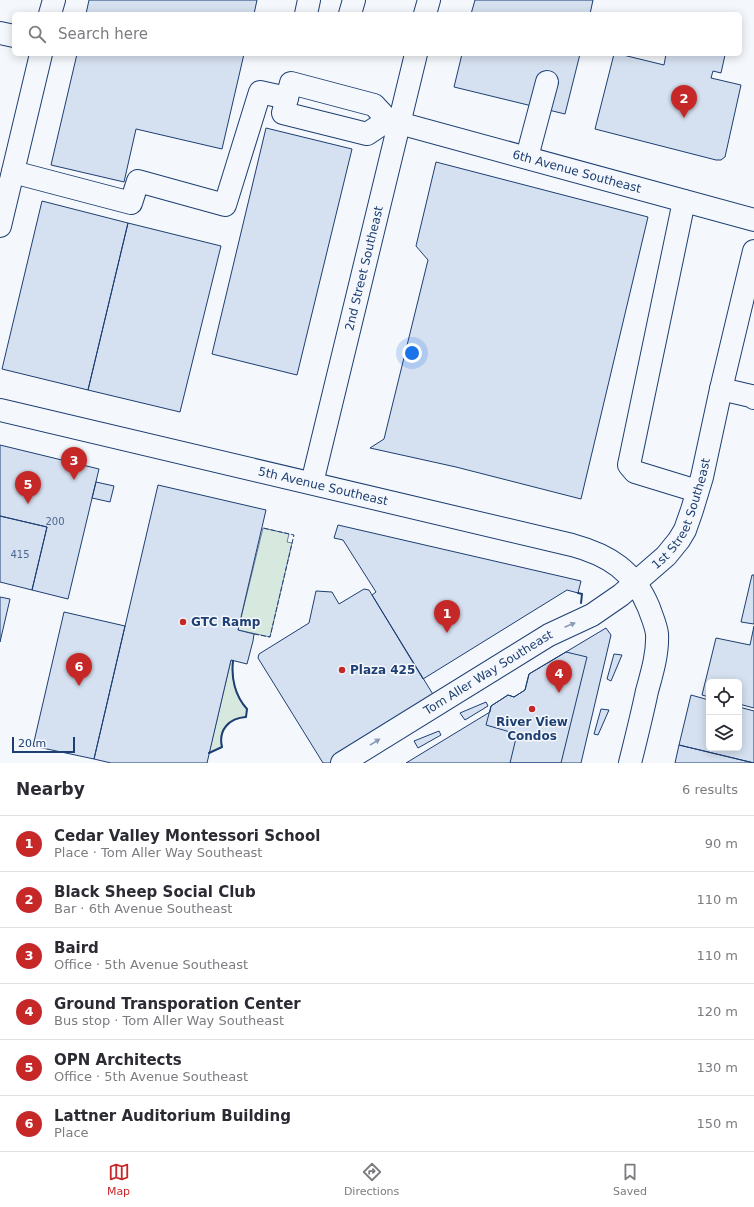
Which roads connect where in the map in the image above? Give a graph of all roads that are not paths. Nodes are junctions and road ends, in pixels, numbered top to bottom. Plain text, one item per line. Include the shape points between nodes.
1 (54, 0) edge
2 (309, 0) edge
3 (354, 0) edge
4 (429, 0) edge
5 (51, 12) edge
6 (306, 12) edge
7 (351, 12) edge
8 (426, 12) edge
9 (0, 32) edge
10 (12, 35) edge
11 (41, 56) edge
12 (415, 56) edge
13 (547, 82) dead end
14 (287, 98) junction
15 (394, 121) junction
16 (527, 157) junction
17 (13, 172) junction
18 (684, 201) junction
19 (754, 220) edge
20 (0, 224) edge
21 (754, 251) edge
22 (720, 389) junction
23 (753, 397) edge
24 (0, 410) edge
25 (312, 483) junction
26 (697, 491) junction
27 (635, 584) junction
28 (342, 763) edge
29 (630, 763) edge

1 - 5 street
2 - 6 street
3 - 7 street
4 - 8 street
9 - 10 street
11 - 17 street
12 - 15 street, 2nd Street Southeast
13 - 16 street
14 - 15 street via 291,83 374,105
14 - 15 street via 283,113 367,134
14 - 17 street via 260,92 225,204 138,181 131,203
15 - 16 street, 6th Avenue Southeast
15 - 25 street, 2nd Street Southeast
16 - 18 street, 6th Avenue Southeast
17 - 20 street
18 - 19 street, 6th Avenue Southeast
18 - 26 street via 629,465 635,472
21 - 22 street, 1st Street Southeast
22 - 23 street
22 - 26 street, 1st Street Southeast via 702,478
24 - 25 street, 5th Avenue Southeast
25 - 27 street, 5th Avenue Southeast via 589,549 614,562
26 - 27 street, 1st Street Southeast via 689,521 679,540 666,556
28 -> 27 street, Tom Aller Way Southeast via 549,635 592,615
27 - 29 street via 647,604 657,635 655,661

